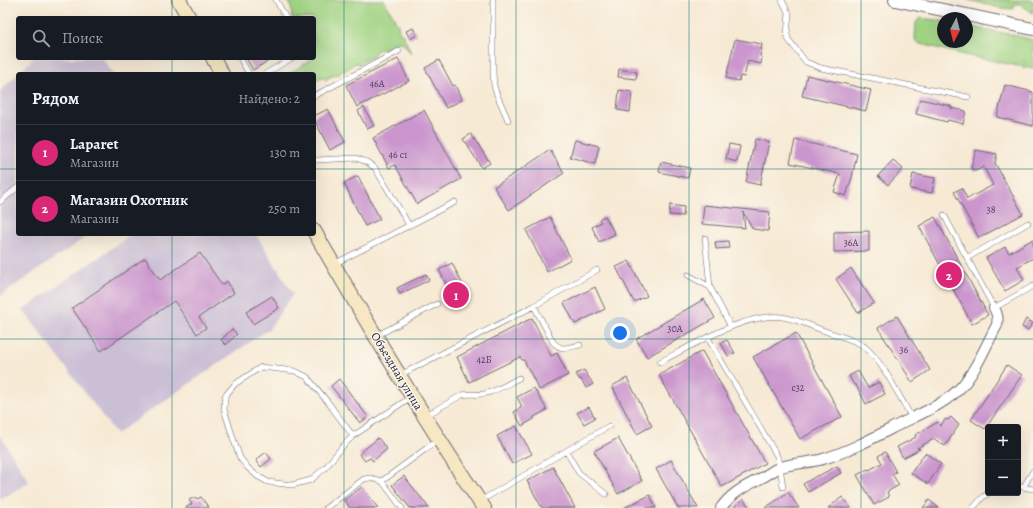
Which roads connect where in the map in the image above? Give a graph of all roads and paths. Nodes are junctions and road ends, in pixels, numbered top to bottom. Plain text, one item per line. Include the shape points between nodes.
1 (179, 0) edge
2 (276, 0) edge
3 (493, 0) edge
4 (782, 0) edge
5 (895, 0) edge
6 (188, 16) edge
7 (285, 16) edge
8 (1033, 29) edge
9 (399, 51) dead end
10 (213, 60) edge
11 (241, 60) edge
12 (289, 60) edge
13 (221, 72) edge
14 (248, 72) edge
15 (268, 72) edge
16 (316, 95) edge
17 (968, 97) dead end
18 (508, 120) dead end
19 (316, 161) edge
20 (16, 189) edge
21 (0, 202) edge
22 (455, 202) dead end
23 (944, 216) dead end
24 (1028, 223) dead end
25 (409, 225) junction
26 (316, 234) edge
27 (705, 238) dead end
28 (968, 258) junction
29 (334, 264) junction
30 (597, 270) dead end
31 (688, 275) dead end
32 (1033, 286) edge
33 (710, 287) junction
34 (437, 304) dead end
35 (534, 306) junction
36 (994, 308) junction
37 (731, 327) junction
38 (375, 336) junction
39 (708, 338) junction
40 (580, 346) dead end
41 (660, 362) dead end
42 (399, 376) junction
43 (519, 378) dead end
44 (412, 397) junction
45 (424, 417) junction
46 (912, 418) junction
47 (609, 426) dead end
48 (353, 436) junction
49 (439, 440) junction
50 (566, 451) junction
51 (780, 467) junction
52 (1033, 471) edge
53 (382, 481) junction
54 (1021, 486) edge
55 (783, 487) dead end
56 (1033, 489) edge
57 (606, 494) dead end
58 (985, 496) edge
59 (481, 505) edge
60 (326, 508) edge
61 (402, 508) edge
62 (721, 508) edge
63 (973, 508) edge

1 - 6 main road
2 - 7 lane
3 - 18 lane via 494,86
4 - 17 lane via 789,14 788,40 806,62 821,68
5 - 8 street
9 - 16 lane
10 - 13 main road
11 - 14 lane
12 - 15 lane
19 - 25 lane via 356,158 367,162 375,168
20 - 21 lane
22 - 25 lane
23 - 28 lane
24 - 28 lane
25 - 29 lane
26 - 29 main road, Объездная улица
27 - 33 lane
28 - 36 lane
29 - 38 main road, Объездная улица
30 - 35 lane
31 - 33 lane
32 - 36 lane
33 - 37 lane
34 - 38 lane
35 - 40 lane via 558,347
35 - 42 lane
36 - 46 street via 998,318 997,325 967,379 947,399
37 - 39 lane
37 - 46 lane via 759,318 781,317 859,344 882,368
38 - 42 main road, Объездная улица
39 - 41 lane
39 - 51 lane via 777,456
42 - 44 main road, Объездная улица
43 - 45 lane via 488,393 462,395
44 - 45 main road, Объездная улица
44 - 48 lane
45 - 49 main road, Объездная улица
46 - 51 street via 848,451 820,460
47 - 50 lane
48 - 48 lane via 311,480 292,484 268,482 257,476 240,458 224,409 225,396 235,384 261,367 295,371 307,377
49 - 53 lane
49 - 59 main road, Объездная улица
50 - 57 lane via 579,473
50 - 59 lane
51 - 55 lane
51 - 62 street via 736,492
52 - 54 lane
53 - 60 lane via 364,479
53 - 61 lane
54 - 56 lane
58 - 63 lane

